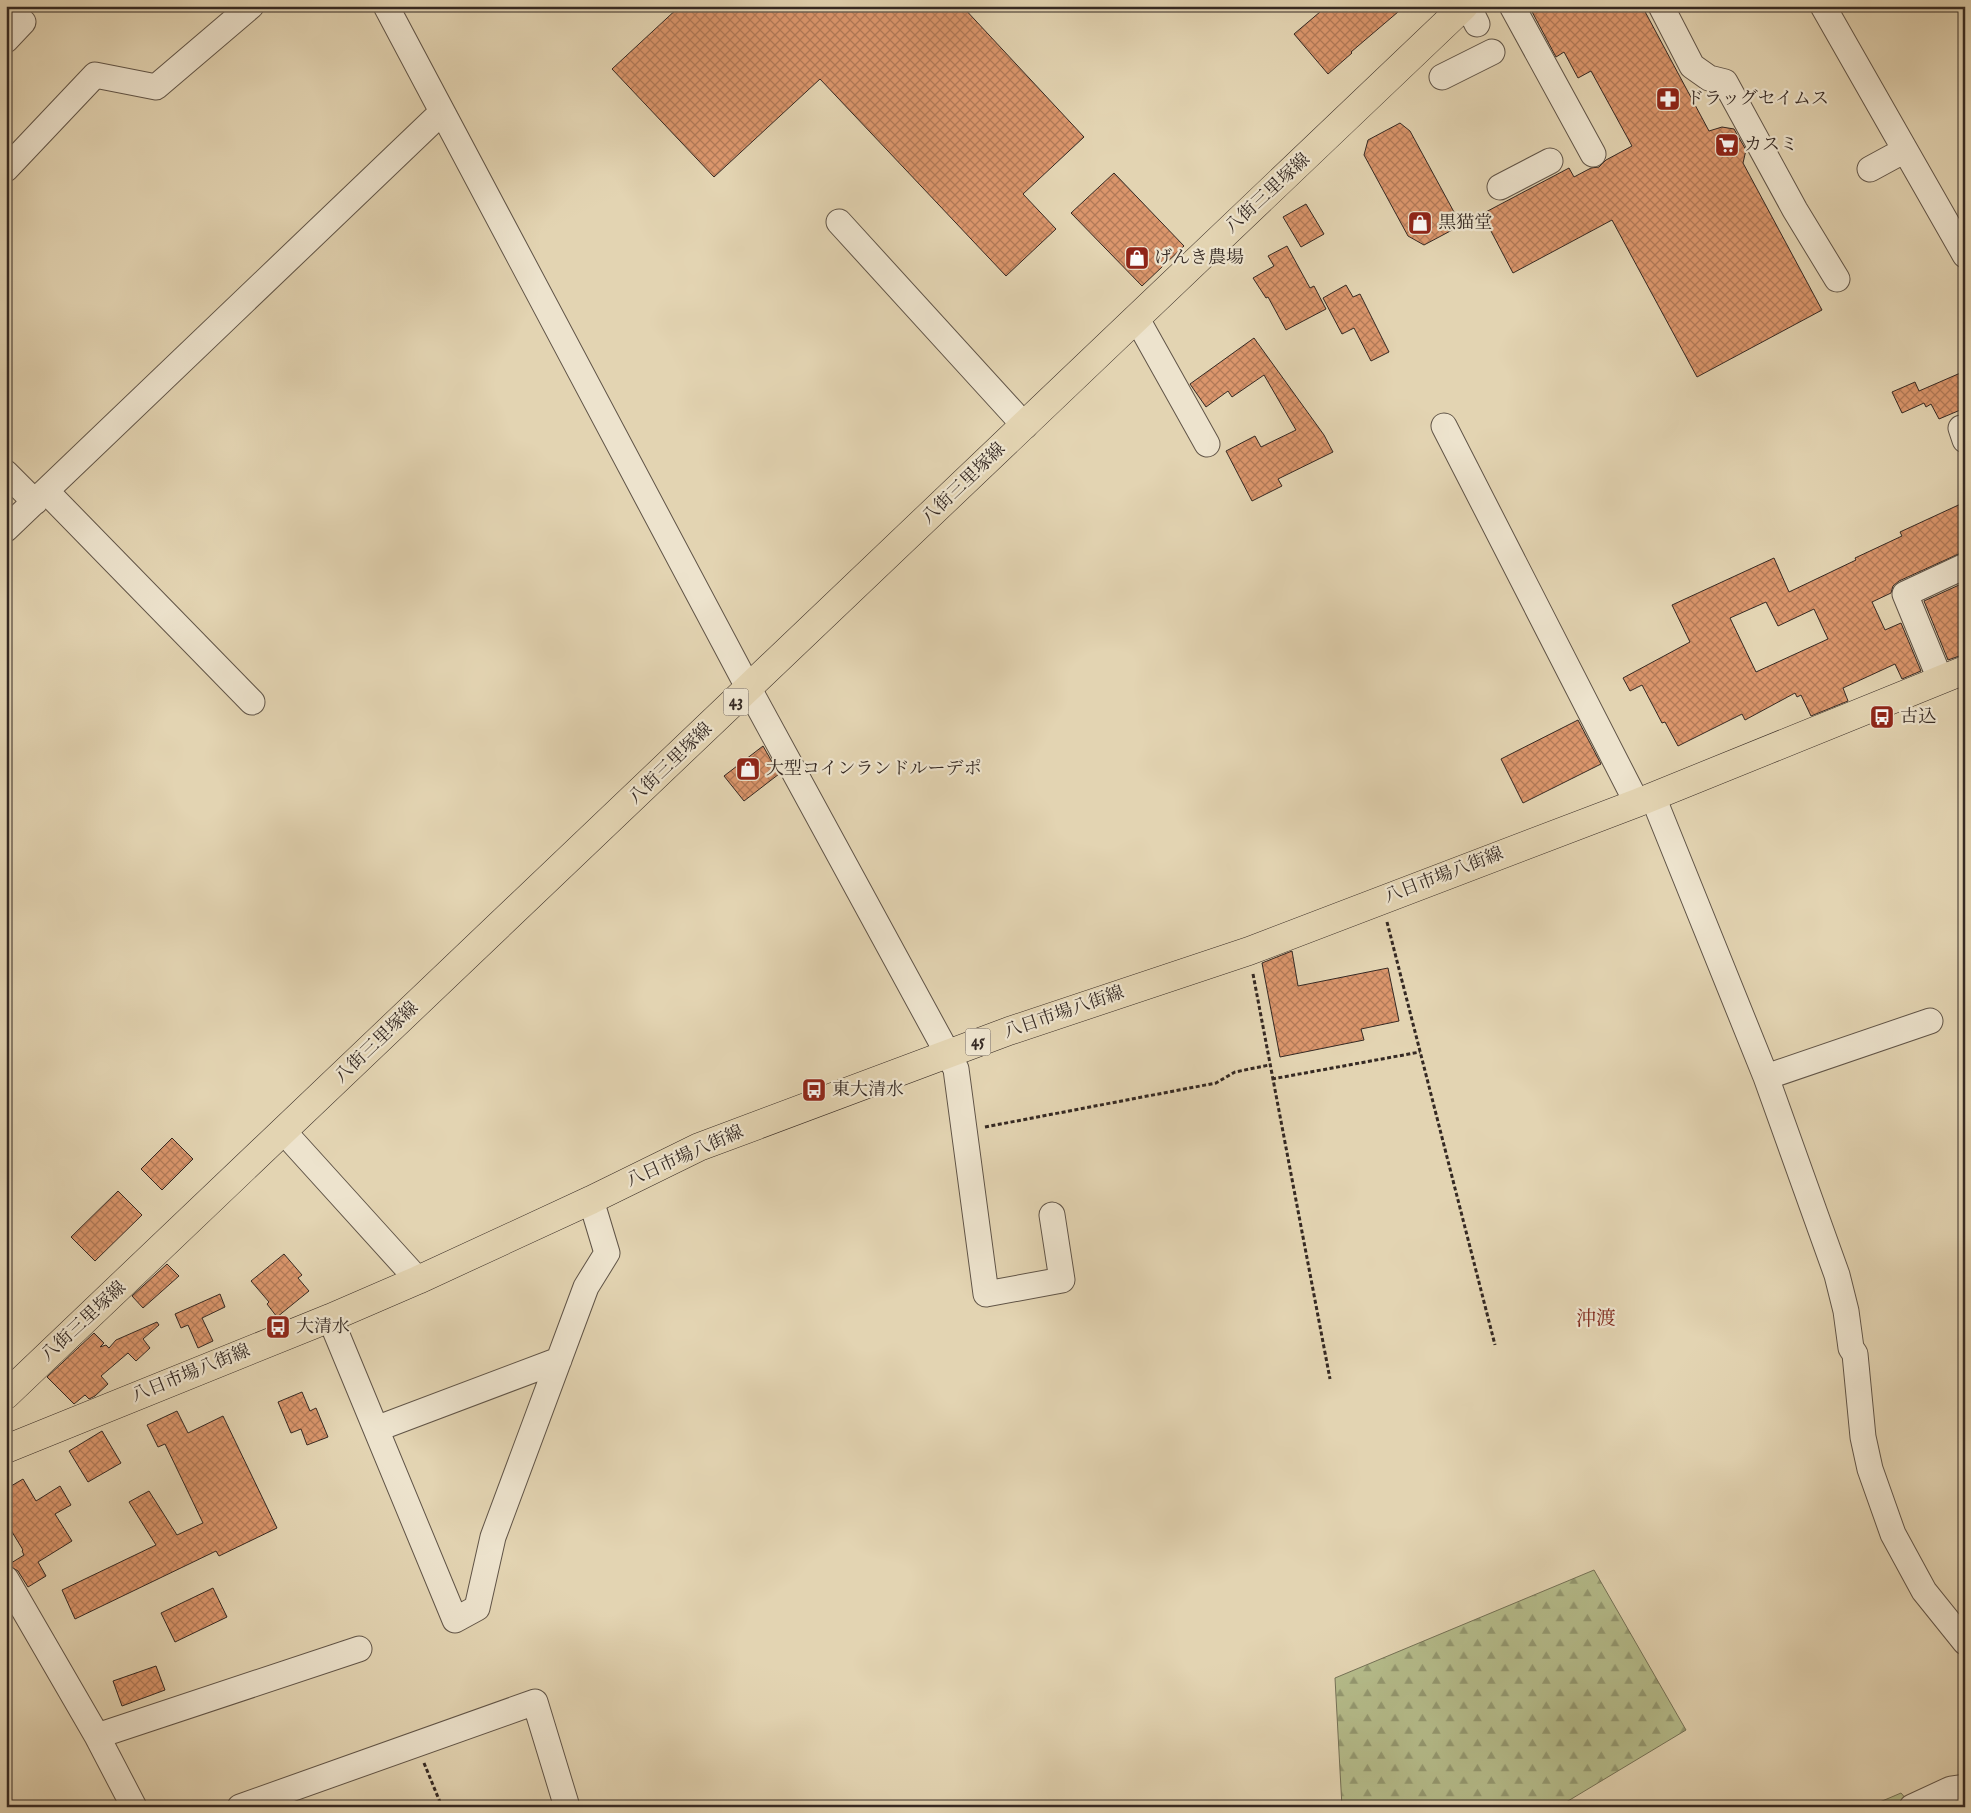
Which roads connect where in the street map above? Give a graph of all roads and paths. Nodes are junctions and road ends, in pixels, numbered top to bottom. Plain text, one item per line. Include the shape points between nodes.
1 (251, 6) edge
2 (386, 6) edge
3 (1512, 6) edge
4 (1661, 6) edge
5 (1823, 6) edge
6 (6, 7) edge
7 (1470, 12) edge
8 (6, 40) edge
9 (1492, 52) dead end
10 (1434, 62) junction
11 (442, 112) junction
12 (1905, 150) junction
13 (1593, 154) dead end
14 (1550, 161) dead end
15 (6, 169) edge
16 (1870, 169) dead end
17 (1500, 186) dead end
18 (839, 222) dead end
19 (1965, 255) edge
20 (1837, 279) dead end
21 (1136, 319) junction
22 (1025, 426) junction
23 (1444, 426) dead end
24 (1207, 444) dead end
25 (6, 473) edge
26 (41, 496) junction
27 (6, 529) edge
28 (1965, 566) edge
29 (1952, 674) edge
30 (749, 689) junction
31 (252, 702) dead end
32 (1645, 800) junction
33 (1380, 900) junction
34 (1249, 951) junction
35 (1930, 1021) dead end
36 (1420, 1052) junction
37 (947, 1054) junction
38 (1269, 1065) junction
39 (1766, 1077) junction
40 (1272, 1079) junction
41 (964, 1131) junction
42 (284, 1132) junction
43 (591, 1200) junction
44 (1052, 1215) dead end
45 (418, 1280) junction
46 (330, 1318) junction
47 (1495, 1345) dead end
48 (559, 1360) junction
49 (1330, 1379) dead end
50 (6, 1395) edge
51 (376, 1429) junction
52 (6, 1449) edge
53 (6, 1579) edge
54 (1965, 1642) edge
55 (359, 1649) dead end
56 (97, 1736) junction
57 (416, 1744) junction
58 (1965, 1786) edge
59 (134, 1807) edge
60 (240, 1807) edge
61 (442, 1807) edge
62 (567, 1807) edge
63 (1912, 1807) edge

1 - 15 street via 156,87 95,75
2 - 11 street
3 - 13 street
4 - 20 street via 1692,66 1709,78 1725,82
5 - 12 street
6 - 8 street via 23,22
7 - 10 main road, 八街三里塚線 / 43
9 - 10 street
10 - 21 main road, 八街三里塚線 / 43
11 - 26 street
11 - 30 street
12 - 16 street
12 - 19 street
14 - 17 street
18 - 22 street
21 - 22 main road, 八街三里塚線 / 43
21 - 24 street
22 - 30 main road, 八街三里塚線 / 43
23 - 32 street
25 - 26 street
26 - 27 street
26 - 31 street
28 - 29 street via 1905,594
29 - 32 main road, 八日市場八街線 / 45
30 - 37 street
30 - 42 main road, 八街三里塚線 / 43
32 - 33 main road, 八日市場八街線 / 45
32 - 39 street
33 - 34 main road, 八日市場八街線 / 45
33 - 36 path
34 - 37 main road, 八日市場八街線 / 45
34 - 38 path
35 - 39 street
36 - 40 path
36 - 47 path
37 - 41 street via 956,1069
37 - 43 main road, 八日市場八街線 / 45 via 700,1147
38 - 40 path
38 - 41 path via 1235,1072 1216,1083
39 - 54 street via 1837,1275 1855,1354 1863,1437 1870,1469 1893,1534 1924,1591
40 - 49 path
41 - 44 street via 986,1294 1062,1280
42 - 45 street
42 - 50 main road, 八街三里塚線 / 43
43 - 45 main road, 八日市場八街線 / 45
43 - 48 street via 608,1252 586,1287
45 - 46 main road, 八日市場八街線 / 45
46 - 51 street
46 - 52 main road, 八日市場八街線 / 45
48 - 51 street
48 - 51 street via 493,1537 477,1608 454,1620
53 - 56 street
55 - 56 street
56 - 59 street
57 - 60 street
57 - 61 path
57 - 62 street via 534,1702
58 - 63 street via 1950,1789

